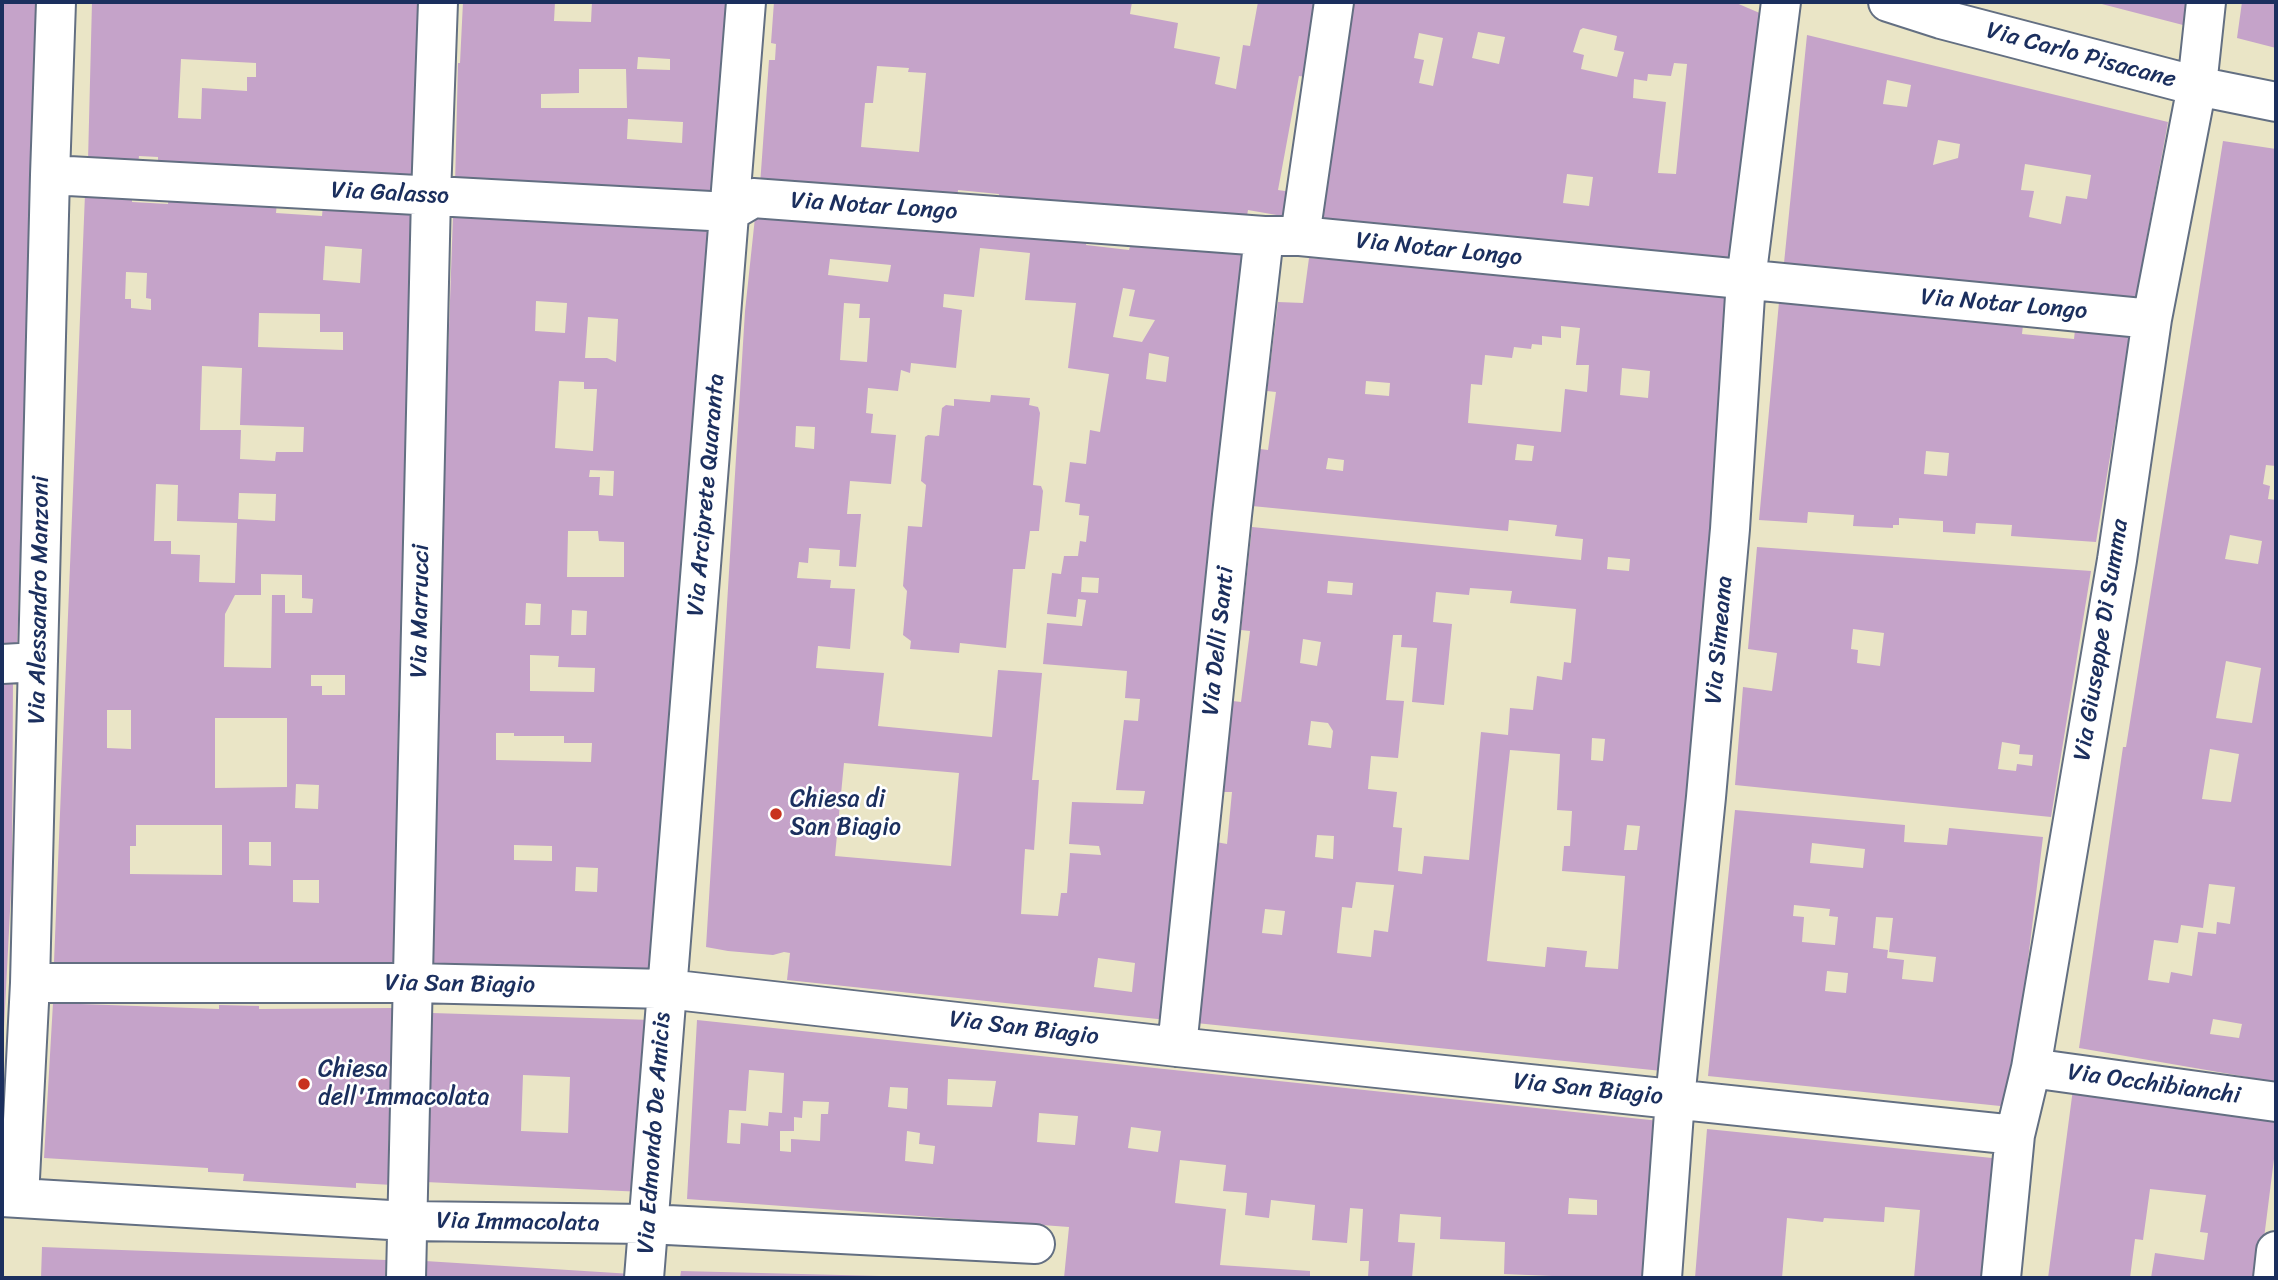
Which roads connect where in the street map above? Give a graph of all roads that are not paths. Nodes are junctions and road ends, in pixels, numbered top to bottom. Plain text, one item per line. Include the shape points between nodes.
1 (57, 2) edge
2 (438, 2) edge
3 (746, 2) edge
4 (1334, 2) edge
5 (1781, 2) edge
6 (1888, 2) edge
7 (2206, 2) edge
8 (2197, 86) junction
9 (2276, 102) edge
10 (50, 174) junction
11 (431, 196) junction
12 (729, 212) junction
13 (1282, 236) junction
14 (1746, 281) junction
15 (2152, 319) junction
16 (20, 663) edge
17 (30, 983) junction
18 (412, 983) junction
19 (667, 989) junction
20 (1177, 1047) junction
21 (2031, 1068) junction
22 (1675, 1099) junction
23 (2276, 1102) edge
24 (2015, 1135) junction
25 (10, 1197) edge
26 (407, 1221) junction
27 (648, 1224) junction
28 (1035, 1244) dead end
29 (2276, 1251) edge
30 (406, 1278) edge
31 (644, 1278) edge
32 (1662, 1278) edge
33 (2001, 1278) edge
34 (2273, 1278) edge

1 - 10 street, Via Alessandro Manzoni
2 - 11 street, Via Marrucci
3 - 12 street, Via Arciprete Quaranta
4 - 13 street, Via Delli Santi
5 - 14 street, Via Simeana
6 - 8 street, Via Carlo Pisacane
7 - 8 street, Via Giuseppe Di Summa
8 - 9 street, Via Carlo Pisacane
8 - 15 street, Via Giuseppe Di Summa
10 - 11 street, Via Galasso
10 - 16 street, Via Alessandro Manzoni
11 - 12 street, Via Galasso
11 - 18 street, Via Marrucci
12 - 13 street, Via Notar Longo via 753,198
12 - 19 street, Via Arciprete Quaranta
13 - 14 street, Via Notar Longo
13 - 20 street, Via Delli Santi via 1232,515
14 - 15 street, Via Notar Longo
14 - 22 street, Via Simeana via 1727,556
15 - 21 street, Via Giuseppe Di Summa
16 - 17 street, Via Alessandro Manzoni
17 - 18 street, Via San Biagio
17 - 25 street, Via Alessandro Manzoni
18 - 19 street, Via San Biagio
18 - 26 street, Via Marrucci
19 - 20 street, Via San Biagio
19 - 27 street, Via Edmondo De Amicis
20 - 22 street, Via San Biagio
21 - 23 street, Via Occhibianchi
21 - 24 street, Via Giuseppe Di Summa
22 - 24 street, Via San Biagio
22 - 32 street, Via Simeana
24 - 33 street, Via Giuseppe Di Summa
25 - 26 street, Via Immacolata
26 - 27 street, Via Immacolata
26 - 30 street, Via Marrucci
27 - 28 street, Via Immacolata
27 - 31 street, Via Edmondo De Amicis
29 - 34 street

